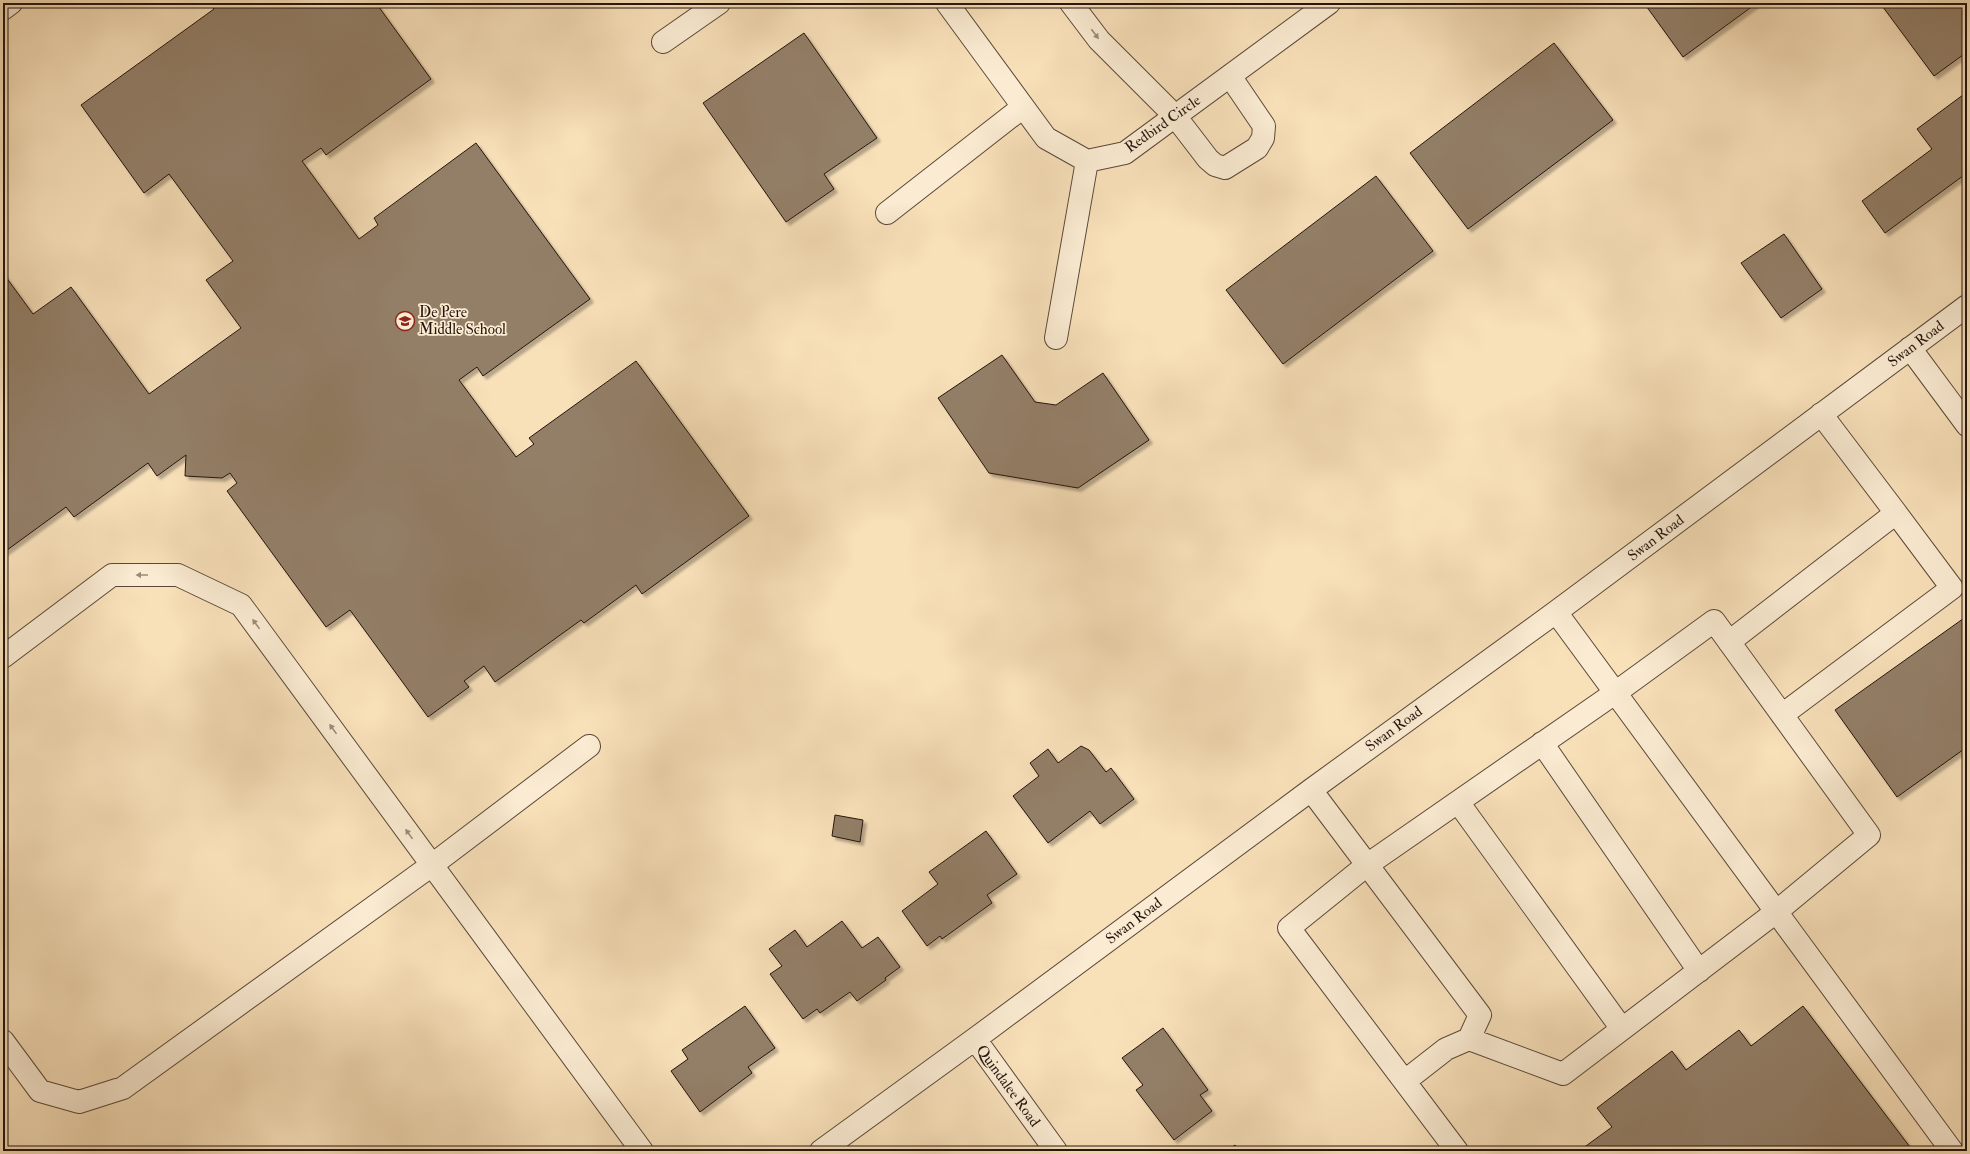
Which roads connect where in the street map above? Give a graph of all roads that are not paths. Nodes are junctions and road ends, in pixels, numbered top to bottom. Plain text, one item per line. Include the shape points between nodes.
1 (11, 3) edge
2 (719, 3) edge
3 (947, 3) edge
4 (1071, 3) edge
5 (1329, 3) edge
6 (3, 9) edge
7 (663, 42) dead end
8 (1230, 76) junction
9 (1023, 107) junction
10 (1175, 116) junction
11 (1087, 161) junction
12 (887, 213) dead end
13 (1967, 306) edge
14 (1056, 338) dead end
15 (1910, 348) junction
16 (1821, 414) junction
17 (1967, 425) edge
18 (1896, 513) junction
19 (1556, 612) junction
20 (1729, 642) junction
21 (3, 657) edge
22 (1615, 693) junction
23 (1782, 715) junction
24 (1542, 743) junction
25 (589, 746) dead end
26 (1311, 790) junction
27 (1458, 802) junction
28 (432, 865) junction
29 (1367, 865) junction
30 (1776, 912) junction
31 (1699, 971) junction
32 (1622, 1029) junction
33 (1469, 1039) junction
34 (975, 1040) junction
35 (3, 1041) edge
36 (1404, 1081) junction
37 (642, 1151) edge
38 (821, 1151) edge
39 (1056, 1151) edge
40 (1457, 1151) edge
41 (1952, 1151) edge

1 - 6 street
2 - 7 street
3 - 9 street
4 -> 10 street via 1099,40
5 - 8 street, Redbird Circle
8 - 10 street, Redbird Circle
8 - 10 street via 1264,126 1264,138 1258,148 1225,168 1208,159
9 - 11 street via 1046,138
9 - 12 street
10 - 11 street, Redbird Circle via 1125,153
11 - 14 street
13 - 15 street, Swan Road
15 - 16 street, Swan Road
15 - 17 street
16 - 18 street
16 - 19 street, Swan Road
18 - 20 street
18 - 23 street via 1952,588
19 - 22 street
19 - 26 street, Swan Road
20 - 22 street via 1714,621
20 - 23 street
28 -> 21 street via 242,605 178,575 112,576
22 - 24 street
22 - 30 street
23 - 30 street via 1869,835
24 - 27 street
24 - 31 street
25 - 28 street
26 - 29 street
26 - 34 street, Swan Road
27 - 29 street
27 - 32 street
28 - 35 street via 123,1088 79,1102 40,1091
28 - 37 street
29 - 33 street via 1480,1015
29 - 36 street via 1289,928
30 - 31 street
30 - 41 street
31 - 32 street
32 - 33 street via 1563,1074
33 - 36 street via 1446,1049
34 - 38 street, Swan Road
34 - 39 street, Quindalee Road
36 - 40 street

